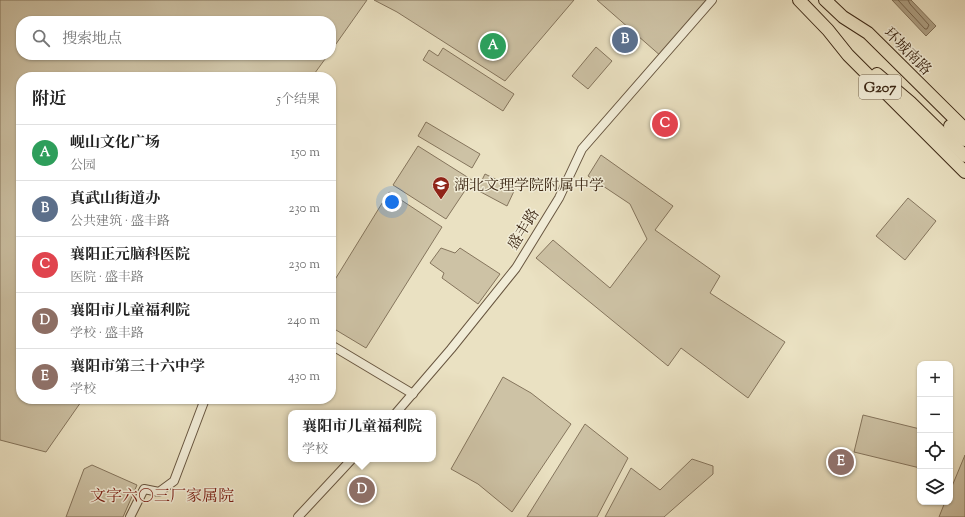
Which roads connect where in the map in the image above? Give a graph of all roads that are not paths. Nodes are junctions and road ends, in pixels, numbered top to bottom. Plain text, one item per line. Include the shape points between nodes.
1 (712, 0) edge
2 (798, 0) edge
3 (825, 0) edge
4 (843, 17) junction
5 (828, 30) junction
6 (915, 98) junction
7 (965, 130) edge
8 (965, 140) edge
9 (965, 156) edge
10 (965, 172) edge
11 (336, 348) edge
12 (413, 394) junction
13 (203, 404) edge
14 (399, 410) edge
15 (349, 462) edge
16 (130, 517) edge
17 (298, 517) edge

1 - 12 street, 盛丰路 via 582,150 559,198 516,268
2 - 5 highway, G207
3 - 4 highway, 环城南路
4 - 6 highway, G207 via 867,39
4 - 7 highway, 环城南路 via 868,33
5 - 6 highway, G207 via 850,52
5 - 10 highway, G207 via 848,55
6 - 8 highway, G207
6 - 9 highway, G207
11 - 12 street
12 - 14 street, 盛丰路
13 - 16 street via 174,481 159,492 144,489
15 - 17 street

